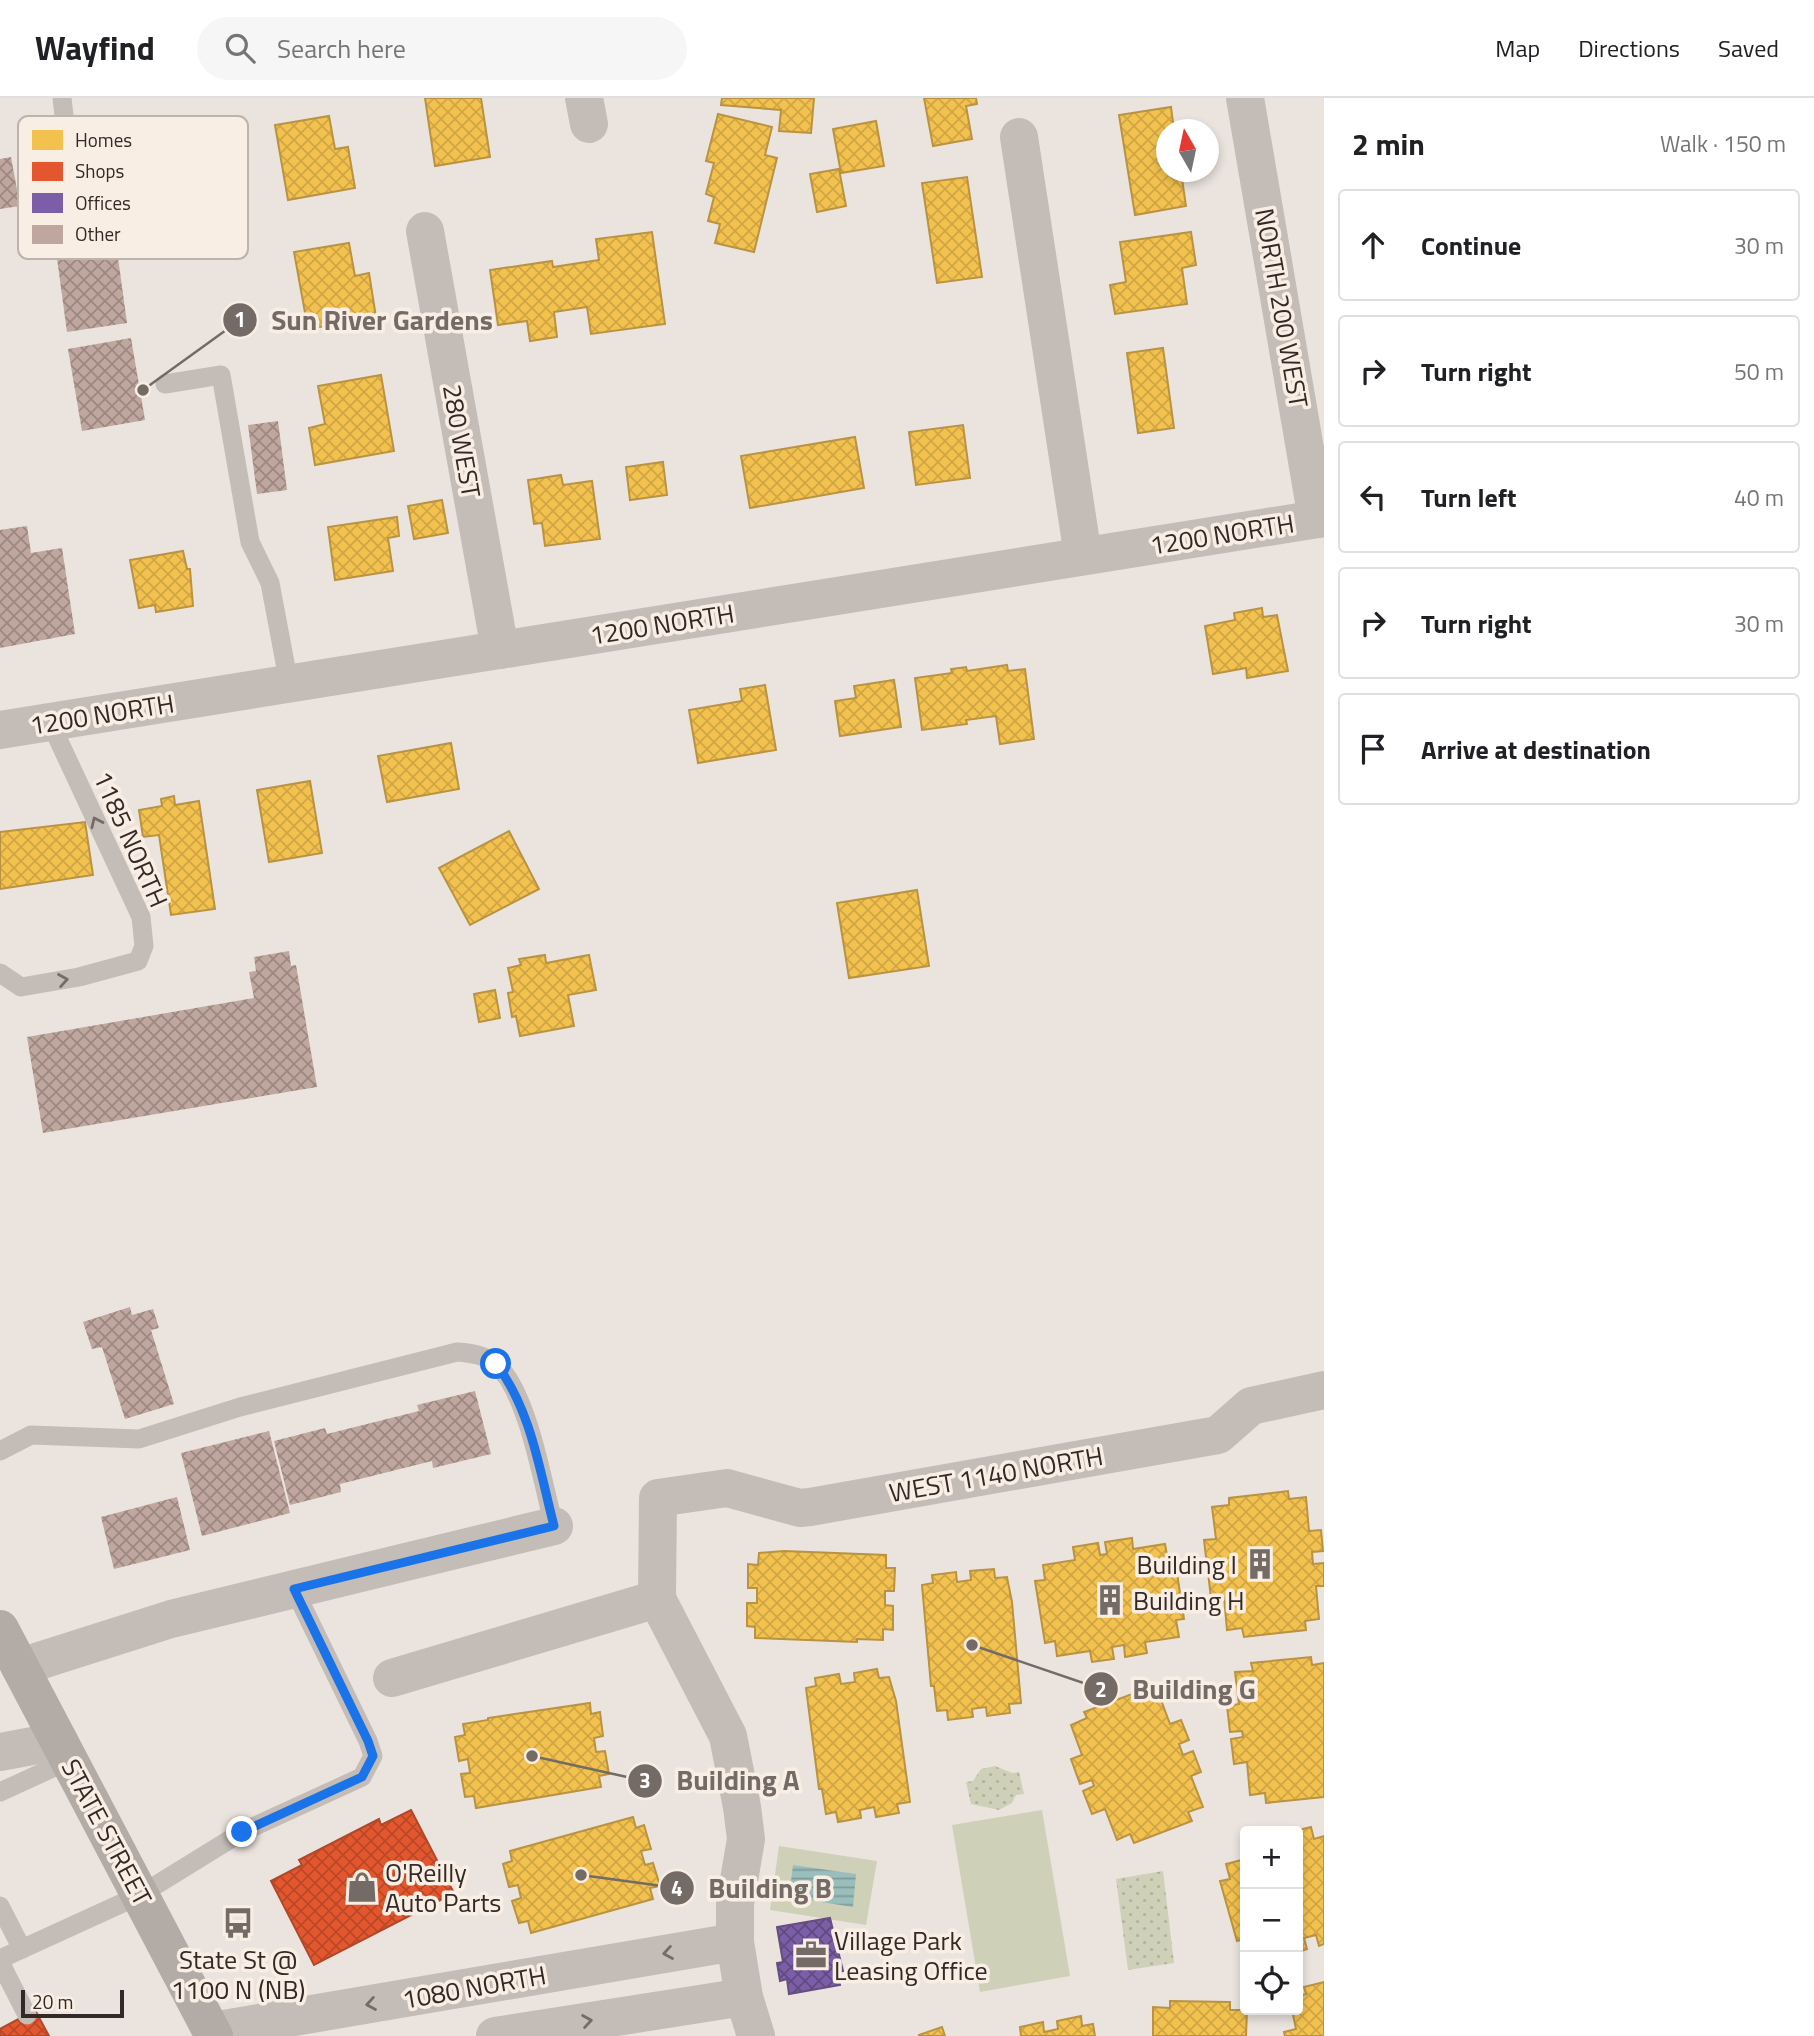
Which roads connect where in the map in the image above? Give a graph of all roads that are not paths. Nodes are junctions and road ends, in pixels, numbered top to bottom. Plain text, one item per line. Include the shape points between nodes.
1 (62, 98) edge
2 (1245, 98) edge
3 (64, 116) edge
4 (1019, 137) dead end
5 (425, 231) dead end
6 (165, 384) dead end
7 (1321, 518) edge
8 (1083, 556) junction
9 (500, 650) junction
10 (289, 684) junction
11 (50, 722) junction
12 (0, 730) edge
13 (0, 973) edge
14 (1324, 1390) edge
15 (0, 1451) edge
16 (554, 1526) joint
17 (294, 1589) junction
18 (657, 1599) junction
19 (0, 1629) edge
20 (20, 1667) junction
21 (392, 1678) dead end
22 (64, 1751) junction
23 (0, 1752) edge
24 (0, 1792) edge
25 (140, 1895) junction
26 (0, 1906) edge
27 (736, 1942) junction
28 (22, 1949) junction
29 (0, 1961) edge
30 (744, 1997) junction
31 (27, 2015) dead end
32 (213, 2034) edge
33 (495, 2036) edge
34 (756, 2036) edge

1 - 3 lane
2 - 7 street, NORTH 200 WEST
4 - 8 street
5 - 9 street, 280 WEST
6 - 10 lane via 221,375 250,542 270,583
7 - 8 street, 1200 NORTH
8 - 9 street, 1200 NORTH
9 - 10 street, 1200 NORTH
10 - 11 street, 1200 NORTH
11 - 12 street, 1200 NORTH
13 -> 11 lane, 1185 NORTH via 22,987 79,977 138,961 144,946 141,917
14 - 18 street, WEST 1140 NORTH via 1251,1406 1218,1435 800,1508 727,1488 658,1498
15 - 16 lane via 31,1436 139,1439 240,1407 457,1352 476,1354 496,1364 512,1384 529,1429
16 - 17 street
17 - 20 street via 170,1619
17 - 25 lane via 368,1741 373,1756 369,1766 362,1777 242,1832
18 - 21 street
18 - 27 street via 728,1736 746,1839 735,1903
19 - 20 main road, STATE STREET
20 - 22 main road, STATE STREET
22 - 23 street
22 - 24 lane
22 - 25 main road, STATE STREET
25 - 28 lane
25 - 32 main road, STATE STREET
26 - 28 lane
27 - 30 street
27 -> 32 street, 1080 NORTH
28 - 29 lane
29 - 31 lane
33 -> 30 street, 1080 NORTH
30 - 34 street

